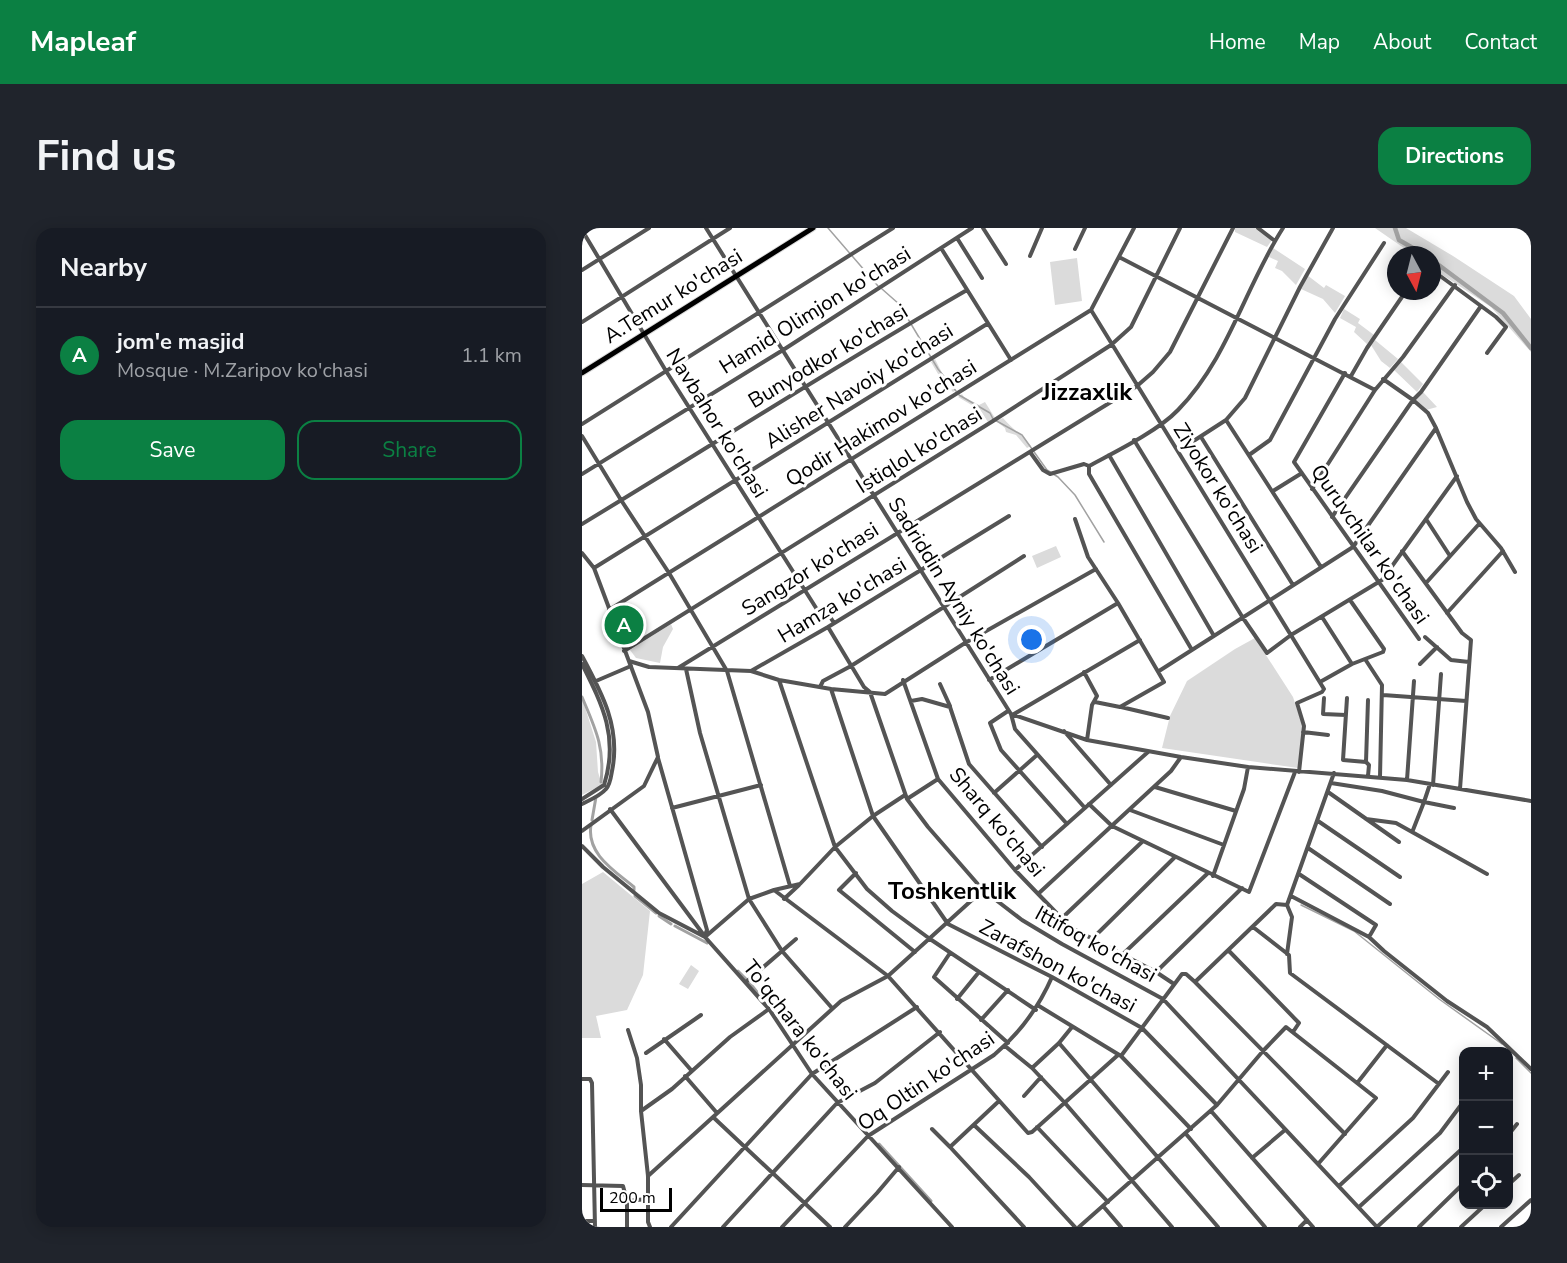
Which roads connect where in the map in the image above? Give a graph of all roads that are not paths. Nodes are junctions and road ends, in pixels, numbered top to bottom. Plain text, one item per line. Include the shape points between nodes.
1 (649, 228) edge
2 (706, 228) edge
3 (730, 228) edge
4 (813, 228) edge
5 (893, 228) edge
6 (972, 228) edge
7 (983, 228) edge
8 (1042, 228) edge
9 (1085, 228) edge
10 (1180, 228) edge
11 (1233, 228) edge
12 (1258, 228) edge
13 (1283, 228) edge
14 (1333, 228) edge
15 (1132, 229) edge
16 (582, 230) edge
17 (957, 238) junction
18 (713, 239) junction
19 (1275, 241) junction
20 (1384, 243) dead end
21 (941, 248) junction
22 (1075, 249) dead end
23 (1030, 256) dead end
24 (1119, 257) junction
25 (601, 259) junction
26 (1006, 264) dead end
27 (582, 270) edge
28 (737, 276) junction
29 (1156, 276) junction
30 (1441, 276) edge
31 (982, 278) dead end
32 (1455, 285) junction
33 (967, 290) junction
34 (623, 296) junction
35 (1198, 298) junction
36 (1400, 300) edge
37 (1481, 306) junction
38 (1090, 310) junction
39 (760, 313) junction
40 (1236, 317) junction
41 (582, 322) edge
42 (987, 324) junction
43 (644, 334) junction
44 (1275, 337) junction
45 (1111, 345) junction
46 (783, 350) junction
47 (1487, 353) dead end
48 (1314, 357) junction
49 (1011, 360) junction
50 (666, 371) junction
51 (582, 373) edge
52 (1345, 373) junction
53 (1351, 376) junction
54 (1383, 379) junction
55 (806, 385) junction
56 (1137, 386) junction
57 (1375, 390) junction
58 (1413, 400) junction
59 (690, 407) junction
60 (1226, 420) junction
61 (829, 422) junction
62 (582, 424) edge
63 (1160, 424) junction
64 (1436, 428) junction
65 (582, 436) edge
66 (1201, 438) junction
67 (1134, 440) junction
68 (714, 444) junction
69 (1178, 451) junction
70 (1030, 452) junction
71 (1109, 455) junction
72 (1249, 455) junction
73 (851, 459) junction
74 (599, 464) junction
75 (1089, 466) junction
76 (1302, 473) junction
77 (582, 474) edge
78 (1457, 476) junction
79 (737, 481) junction
80 (1312, 489) junction
81 (1272, 491) junction
82 (874, 495) junction
83 (621, 500) junction
84 (759, 516) junction
85 (1009, 516) dead end
86 (1332, 517) junction
87 (1075, 519) dead end
88 (1426, 519) junction
89 (582, 524) edge
90 (1479, 524) junction
91 (897, 533) junction
92 (644, 537) junction
93 (1353, 547) junction
94 (1402, 551) junction
95 (1503, 551) junction
96 (582, 553) edge
97 (782, 554) junction
98 (1024, 556) dead end
99 (1450, 556) junction
100 (1321, 567) junction
101 (594, 568) junction
102 (1096, 569) junction
103 (920, 570) junction
104 (1515, 572) dead end
105 (669, 573) junction
106 (1378, 582) junction
107 (1426, 583) junction
108 (1293, 585) junction
109 (804, 590) junction
110 (1270, 600) junction
111 (1350, 600) junction
112 (1118, 603) junction
113 (943, 607) junction
114 (690, 609) junction
115 (609, 610) junction
116 (1447, 613) junction
117 (1322, 617) junction
118 (1242, 618) junction
119 (834, 622) junction
120 (828, 627) junction
121 (1291, 635) junction
122 (1214, 636) junction
123 (1425, 637) dead end
124 (1419, 639) dead end
125 (1140, 640) junction
126 (965, 643) junction
127 (714, 647) junction
128 (1437, 647) junction
129 (1192, 650) junction
130 (624, 651) junction
131 (582, 656) edge
132 (1365, 659) junction
133 (1469, 662) junction
134 (630, 663) junction
135 (582, 664) edge
136 (1352, 664) junction
137 (1420, 664) dead end
138 (851, 666) junction
139 (678, 668) junction
140 (686, 669) junction
141 (728, 671) junction
142 (751, 671) junction
143 (1159, 671) junction
144 (1084, 672) junction
145 (1441, 674) dead end
146 (903, 680) junction
147 (989, 680) junction
148 (779, 681) junction
149 (1414, 681) dead end
150 (594, 682) junction
151 (1320, 682) junction
152 (940, 684) dead end
153 (820, 687) junction
154 (831, 689) junction
155 (870, 692) junction
156 (1383, 695) junction
157 (1413, 696) junction
158 (1324, 698) dead end
159 (1347, 698) dead end
160 (1439, 699) junction
161 (1368, 700) dead end
162 (911, 701) junction
163 (1466, 701) junction
164 (1095, 702) junction
165 (950, 707) junction
166 (1120, 707) junction
167 (1011, 713) junction
168 (1346, 715) junction
169 (1168, 718) dead end
170 (1063, 731) junction
171 (1303, 732) junction
172 (1328, 735) dead end
173 (1087, 740) junction
174 (1149, 751) junction
175 (1037, 755) junction
176 (658, 757) junction
177 (1181, 757) junction
178 (1366, 762) junction
179 (1248, 767) junction
180 (1019, 771) junction
181 (1297, 772) junction
182 (1334, 773) junction
183 (1368, 776) junction
184 (1380, 777) junction
185 (938, 779) junction
186 (1407, 780) junction
187 (1331, 783) junction
188 (761, 785) junction
189 (1111, 785) junction
190 (1432, 785) junction
191 (1155, 787) junction
192 (1460, 789) junction
193 (1328, 792) junction
194 (994, 793) junction
195 (719, 797) junction
196 (906, 797) junction
197 (582, 799) edge
198 (1531, 801) edge
199 (1424, 802) junction
200 (582, 804) edge
201 (1087, 806) junction
202 (672, 808) junction
203 (1454, 808) dead end
204 (610, 810) junction
205 (1130, 810) junction
206 (1236, 811) junction
207 (873, 816) junction
208 (1366, 819) junction
209 (1318, 821) junction
210 (1067, 824) junction
211 (1112, 826) junction
212 (1413, 830) junction
213 (582, 831) edge
214 (1143, 841) junction
215 (1399, 842) dead end
216 (1224, 845) junction
217 (582, 846) edge
218 (835, 847) junction
219 (1042, 847) junction
220 (1308, 848) junction
221 (1175, 856) junction
222 (1016, 870) junction
223 (856, 873) junction
224 (1211, 874) junction
225 (1299, 874) junction
226 (1487, 874) dead end
227 (1400, 877) dead end
228 (800, 884) junction
229 (790, 886) junction
230 (1242, 888) junction
231 (774, 890) junction
232 (984, 890) junction
233 (1038, 894) junction
234 (1291, 896) junction
235 (784, 898) junction
236 (749, 899) junction
237 (1390, 904) dead end
238 (1287, 905) junction
239 (1061, 920) junction
240 (948, 924) junction
241 (1252, 927) junction
242 (1369, 937) junction
243 (705, 938) junction
244 (796, 939) dead end
245 (930, 939) junction
246 (1092, 939) junction
247 (782, 951) junction
248 (1229, 951) junction
249 (915, 952) junction
250 (950, 953) junction
251 (1287, 954) junction
252 (1122, 955) junction
253 (979, 972) junction
254 (1156, 972) junction
255 (888, 975) junction
256 (1052, 977) junction
257 (746, 982) junction
258 (1196, 982) junction
259 (1174, 984) junction
260 (1008, 990) junction
261 (957, 999) junction
262 (1163, 999) junction
263 (917, 1007) junction
264 (832, 1008) junction
265 (1037, 1008) junction
266 (769, 1009) junction
267 (700, 1015) dead end
268 (981, 1020) junction
269 (1072, 1027) junction
270 (1142, 1028) junction
271 (628, 1030) dead end
272 (940, 1032) junction
273 (1293, 1032) junction
274 (664, 1039) junction
275 (1059, 1043) junction
276 (791, 1045) junction
277 (1006, 1045) junction
278 (1387, 1046) junction
279 (1263, 1051) junction
280 (646, 1053) dead end
281 (1119, 1055) junction
282 (1032, 1068) junction
283 (973, 1069) junction
284 (691, 1070) junction
285 (1531, 1070) edge
286 (1449, 1072) dead end
287 (812, 1074) junction
288 (685, 1076) junction
289 (1041, 1077) junction
290 (582, 1079) edge
291 (1240, 1080) junction
292 (1091, 1081) junction
293 (1358, 1082) junction
294 (1439, 1084) junction
295 (1024, 1096) dead end
296 (999, 1101) junction
297 (837, 1103) junction
298 (1065, 1103) junction
299 (1217, 1105) junction
300 (1459, 1108) edge
301 (641, 1111) junction
302 (1211, 1111) junction
303 (717, 1113) junction
304 (713, 1117) junction
305 (1517, 1124) dead end
306 (974, 1125) junction
307 (1037, 1127) junction
308 (1191, 1129) junction
309 (1513, 1129) edge
310 (932, 1130) dead end
311 (1285, 1130) junction
312 (1186, 1134) junction
313 (1345, 1134) junction
314 (868, 1136) junction
315 (950, 1147) junction
316 (746, 1148) junction
317 (1459, 1152) edge
318 (1158, 1158) junction
319 (1252, 1158) junction
320 (1318, 1164) junction
321 (898, 1167) junction
322 (773, 1173) junction
323 (1519, 1175) dead end
324 (648, 1176) junction
325 (1513, 1180) edge
326 (1132, 1181) junction
327 (582, 1185) edge
328 (594, 1185) junction
329 (1339, 1186) junction
330 (1459, 1188) edge
331 (647, 1199) junction
332 (1531, 1200) edge
333 (627, 1201) junction
334 (1108, 1202) junction
335 (804, 1203) junction
336 (1103, 1206) junction
337 (1359, 1207) junction
338 (1481, 1209) edge
339 (1307, 1220) junction
340 (582, 1221) edge
341 (595, 1224) edge
342 (627, 1227) edge
343 (650, 1227) edge
344 (671, 1227) edge
345 (723, 1227) edge
346 (782, 1227) edge
347 (830, 1227) edge
348 (845, 1227) edge
349 (952, 1227) edge
350 (1024, 1227) edge
351 (1077, 1227) edge
352 (1121, 1227) edge
353 (1172, 1227) edge
354 (1218, 1227) edge
355 (1265, 1227) edge
356 (1300, 1227) edge
357 (1312, 1227) edge
358 (1377, 1227) edge
359 (1419, 1227) edge
360 (1461, 1227) edge
361 (1501, 1227) edge

1 - 25 street
2 - 18 street, Sadriddin Ayniy ko'chasi
3 - 18 street
4 - 28 main road, A.Temur ko'chasi
5 - 39 street
6 - 17 street, Hamid Olimjon ko'chasi
7 - 26 street
8 - 23 street
9 - 22 street
10 - 29 street, Istiqlol ko'chasi
11 - 35 street, Sangzor ko'chasi
12 - 19 street
13 - 19 street
14 - 44 street
15 - 24 street, Qodir Hakimov ko'chasi
16 - 25 street, Navbahor ko'chasi
17 - 21 street, Hamid Olimjon ko'chasi
17 - 31 street
18 - 28 street, Sadriddin Ayniy ko'chasi
18 - 34 street
19 - 40 street
20 - 48 street
21 - 33 street
21 - 46 street, Hamid Olimjon ko'chasi
24 - 29 street
24 - 38 street, Qodir Hakimov ko'chasi
25 - 27 street
25 - 34 street, Navbahor ko'chasi
28 - 39 street, Sadriddin Ayniy ko'chasi
28 - 43 main road, A.Temur ko'chasi
29 - 35 street
29 - 45 street, Istiqlol ko'chasi via 1131,327
30 - 32 street
32 - 37 street
32 - 54 street
33 - 42 street
33 - 55 street, Bunyodkor ko'chasi
34 - 41 street
34 - 43 street, Navbahor ko'chasi
35 - 40 street
35 - 56 street, Sangzor ko'chasi via 1170,352
36 - 53 street
37 - 47 street via 1506,327
37 - 58 street
38 - 45 street, Ziyokor ko'chasi
38 - 49 street, Qodir Hakimov ko'chasi
39 - 46 street, Sadriddin Ayniy ko'chasi
39 - 50 street
40 - 44 street
40 - 63 street via 1202,382
42 - 49 street
42 - 61 street, Alisher Navoiy ko'chasi
43 - 50 street, Navbahor ko'chasi
43 - 51 main road, A.Temur ko'chasi
44 - 48 street
44 - 60 street via 1245,398
45 - 56 street, Ziyokor ko'chasi
45 - 82 street, Istiqlol ko'chasi
46 - 55 street, Sadriddin Ayniy ko'chasi
46 - 59 street, Hamid Olimjon ko'chasi
48 - 52 street
48 - 72 street via 1269,440
49 - 73 street, Qodir Hakimov ko'chasi
50 - 59 street, Navbahor ko'chasi
50 - 62 street
52 - 53 street
52 - 76 street, Quruvchilar ko'chasi via 1294,462
53 - 57 street
54 - 57 street
54 - 58 street
55 - 61 street, Sadriddin Ayniy ko'chasi
55 - 68 street, Bunyodkor ko'chasi
56 - 63 street, Ziyokor ko'chasi
56 - 70 street, Sangzor ko'chasi
57 - 80 street
58 - 64 street via 1428,413
58 - 86 street
59 - 68 street, Navbahor ko'chasi
59 - 74 street, Hamid Olimjon ko'chasi
60 - 66 street
60 - 72 street
61 - 73 street, Sadriddin Ayniy ko'chasi
61 - 79 street, Alisher Navoiy ko'chasi
63 - 67 street
63 - 69 street, Ziyokor ko'chasi
64 - 78 street
64 - 93 street
65 - 74 street
66 - 69 street
66 - 108 street
67 - 71 street
67 - 118 street
68 - 79 street, Navbahor ko'chasi
68 - 83 street, Bunyodkor ko'chasi
69 - 110 street, Ziyokor ko'chasi
70 - 75 street via 1050,474
70 - 91 street, Sangzor ko'chasi
71 - 75 street
71 - 122 street
72 - 81 street
73 - 82 street, Sadriddin Ayniy ko'chasi
73 - 84 street, Qodir Hakimov ko'chasi
74 - 77 street, Hamid Olimjon ko'chasi
74 - 83 street
75 - 129 street via 1089,474
76 - 80 street, Quruvchilar ko'chasi
76 - 81 street
78 - 88 street
78 - 90 street
79 - 84 street, Navbahor ko'chasi
79 - 92 street, Alisher Navoiy ko'chasi
80 - 86 street, Quruvchilar ko'chasi
81 - 100 street
82 - 91 street, Sadriddin Ayniy ko'chasi
82 - 97 street, Istiqlol ko'chasi
83 - 89 street, Bunyodkor ko'chasi
83 - 92 street
84 - 97 street, Navbahor ko'chasi
84 - 105 street, Qodir Hakimov ko'chasi
85 - 103 street, Hamza ko'chasi
86 - 93 street, Quruvchilar ko'chasi
87 - 102 street
88 - 94 street
88 - 99 street
90 - 95 street
90 - 99 street
91 - 103 street, Sadriddin Ayniy ko'chasi
91 - 109 street, Sangzor ko'chasi
92 - 101 street, Alisher Navoiy ko'chasi
92 - 105 street
93 - 100 street
93 - 106 street, Quruvchilar ko'chasi
94 - 106 street
94 - 107 street
95 - 104 street
95 - 116 street
96 - 101 street
97 - 109 street, Navbahor ko'chasi
97 - 114 street, Istiqlol ko'chasi
98 - 113 street
99 - 107 street
100 - 108 street
101 - 115 street
102 - 112 street
102 - 126 street
103 - 113 street, Sadriddin Ayniy ko'chasi
103 - 119 street, Hamza ko'chasi
105 - 114 street
105 - 115 street, Qodir Hakimov ko'chasi
106 - 111 street
106 - 124 street, Quruvchilar ko'chasi
107 - 116 street
108 - 110 street
109 - 119 street, Navbahor ko'chasi via 818,612 827,612
109 - 127 street, Sangzor ko'chasi
110 - 118 street
110 - 121 street, Ziyokor ko'chasi
111 - 117 street
111 - 132 street via 1384,649
112 - 125 street
112 - 147 street
113 - 126 street, Sadriddin Ayniy ko'chasi
113 - 138 street
114 - 127 street
114 - 130 street, Istiqlol ko'chasi
115 - 130 street
116 - 133 street via 1471,640
117 - 121 street
117 - 136 street
118 - 121 street via 1267,653
118 - 122 street
119 - 120 street, Hamza ko'chasi
120 - 138 street, Ittifoq ko'chasi
120 - 142 street, Hamza ko'chasi
121 - 151 street, Ziyokor ko'chasi
122 - 129 street
123 - 128 street
125 - 143 street
125 - 144 street
126 - 146 street
126 - 147 street, Sadriddin Ayniy ko'chasi
127 - 139 street, Sangzor ko'chasi
127 - 141 street
128 - 133 street via 1452,660
128 - 137 street
129 - 143 street
130 - 134 street
131 - 150 street
132 - 136 street
132 - 156 street via 1382,685
133 - 163 street
134 - 139 street
134 - 150 street
134 - 176 street via 648,712
135 - 150 street
136 - 151 street
138 - 153 street via 823,681
138 - 155 street, Ittifoq ko'chasi
139 - 140 street
140 - 141 street
140 - 195 street
141 - 142 street
141 - 188 street
142 - 148 street
143 - 166 street via 1164,681
144 - 164 street via 1096,696
144 - 167 street
145 - 160 street
146 - 155 street via 885,694
146 - 162 street, Sharq ko'chasi
147 - 167 street, Sadriddin Ayniy ko'chasi
148 - 153 street
148 - 218 street
149 - 157 street
150 - 197 street via 610,730 611,750 604,785
150 - 200 street via 613,727 615,754 606,789
151 - 171 street via 1322,692 1297,703
152 - 165 street
153 - 154 street
154 - 155 street
154 - 207 street, Zarafshon ko'chasi
155 - 196 street, Ittifoq ko'chasi
156 - 157 street
156 - 184 street
157 - 160 street
157 - 186 street
158 - 168 street via 1323,714
159 - 168 street
160 - 163 street
160 - 190 street
161 - 178 street
162 - 165 street via 922,699
162 - 185 street, Sharq ko'chasi
163 - 192 street
164 - 166 street
164 - 173 street
165 - 194 street via 969,764
166 - 169 street
167 - 170 street, Sadriddin Ayniy ko'chasi
167 - 175 street via 1015,729
167 - 180 street via 990,723 1001,750
168 - 178 street via 1344,760
170 - 173 street, Sadriddin Ayniy ko'chasi
170 - 189 street
171 - 172 street
171 - 181 street
173 - 174 street, Sadriddin Ayniy ko'chasi
174 - 177 street, Sadriddin Ayniy ko'chasi
174 - 189 street
175 - 180 street
175 - 201 street
176 - 202 street
176 - 204 street via 644,786
177 - 179 street, Sadriddin Ayniy ko'chasi
177 - 191 street
178 - 183 street
179 - 181 street, Sadriddin Ayniy ko'chasi
179 - 206 street
180 - 194 street
180 - 210 street
181 - 182 street, Sadriddin Ayniy ko'chasi
181 - 230 street via 1249,892
182 - 183 street, Sadriddin Ayniy ko'chasi
182 - 187 street
183 - 184 street, Sadriddin Ayniy ko'chasi
184 - 186 street, Sadriddin Ayniy ko'chasi
185 - 196 street
185 - 222 street, Sharq ko'chasi
186 - 190 street, Sadriddin Ayniy ko'chasi
187 - 193 street
187 - 199 street via 1382,790
188 - 195 street
188 - 229 street
189 - 201 street
190 - 192 street, Sadriddin Ayniy ko'chasi
190 - 199 street
191 - 205 street
191 - 206 street
192 - 198 street, Sadriddin Ayniy ko'chasi
193 - 208 street
193 - 209 street
194 - 219 street
195 - 202 street
195 - 236 street
196 - 207 street
196 - 232 street, Ittifoq ko'chasi
199 - 203 street
199 - 212 street
201 - 210 street
201 - 211 street
202 - 243 street via 707,930
204 - 213 street
204 - 243 street
205 - 211 street
205 - 216 street
206 - 216 street
207 - 218 street
207 - 240 street, Zarafshon ko'chasi
208 - 212 street
208 - 215 street
209 - 220 street
209 - 227 street
210 - 219 street
211 - 214 street
211 - 233 street
212 - 226 street
214 - 221 street
214 - 239 street
216 - 224 street
217 - 243 street, To'qchara ko'chasi via 659,913
218 - 223 street
218 - 228 street
219 - 222 street
220 - 225 street
220 - 237 street
221 - 224 street
221 - 246 street
222 - 233 street, Sharq ko'chasi
223 - 245 street via 867,889
223 - 249 street via 839,890
224 - 230 street
224 - 252 street
225 - 234 street
225 - 242 street via 1376,926
228 - 229 street
228 - 235 street
229 - 231 street
230 - 254 street
231 - 235 street
231 - 236 street
232 - 240 street
232 - 262 street, Ittifoq ko'chasi via 1022,920
233 - 239 street, Sharq ko'chasi
234 - 238 street
234 - 242 street
235 - 255 street
236 - 243 street
236 - 247 street
238 - 241 street via 1276,904
238 - 251 street via 1292,917
239 - 246 street, Sharq ko'chasi
240 - 245 street
240 - 256 street, Zarafshon ko'chasi
241 - 248 street
241 - 251 street
242 - 285 street via 1447,1002 1487,1027
243 - 257 street, To'qchara ko'chasi
244 - 247 street
245 - 249 street
245 - 250 street
246 - 252 street, Sharq ko'chasi
247 - 257 street
247 - 264 street
248 - 258 street
248 - 273 street via 1299,1023
249 - 255 street
250 - 253 street
250 - 261 street via 934,977
251 - 278 street via 1290,973
252 - 254 street, Sharq ko'chasi
253 - 260 street
253 - 261 street
254 - 259 street, Sharq ko'chasi
255 - 263 street
255 - 264 street
256 - 265 street, Oq Oltin ko'chasi
256 - 270 street, Zarafshon ko'chasi
257 - 266 street, To'qchara ko'chasi
258 - 259 street via 1184,974
258 - 279 street
259 - 262 street
260 - 265 street
260 - 268 street
261 - 268 street
262 - 270 street
262 - 291 street, Ittifoq ko'chasi
263 - 272 street
263 - 287 street
264 - 276 street
265 - 269 street
265 - 277 street, Oq Oltin ko'chasi
266 - 276 street, To'qchara ko'chasi
266 - 284 street
267 - 274 street
268 - 277 street
269 - 275 street
269 - 281 street
270 - 281 street
270 - 299 street, Zarafshon ko'chasi
271 - 301 street via 637,1058
272 - 283 street
272 - 297 street via 875,1083
273 - 279 street via 1286,1028
273 - 293 street
274 - 280 street
274 - 284 street
275 - 282 street
275 - 292 street
276 - 287 street, To'qchara ko'chasi
276 - 303 street
277 - 282 street
277 - 283 street, Oq Oltin ko'chasi
278 - 293 street
278 - 294 street
279 - 291 street
279 - 313 street
281 - 292 street
281 - 308 street
282 - 289 street
283 - 296 street
283 - 314 street, Oq Oltin ko'chasi
284 - 288 street
286 - 294 street
287 - 297 street, To'qchara ko'chasi
287 - 316 street
288 - 301 street
288 - 303 street
289 - 295 street
289 - 298 street
290 - 328 street via 592,1083
291 - 299 street
291 - 311 street, Ittifoq ko'chasi
292 - 298 street
292 - 318 street
293 - 313 street via 1376,1100
294 - 329 street via 1413,1118
296 - 306 street
296 - 307 street via 1031,1133
297 - 314 street, To'qchara ko'chasi
297 - 322 street
298 - 307 street
298 - 326 street
299 - 302 street
300 - 337 street via 1440,1133
301 - 324 street
302 - 308 street
302 - 319 street
303 - 304 street
304 - 316 street
304 - 324 street
305 - 309 street
306 - 315 street
306 - 351 street
307 - 334 street
308 - 312 street
310 - 315 street
311 - 319 street
311 - 320 street, Ittifoq ko'chasi
312 - 318 street
312 - 355 street
313 - 320 street
314 - 321 street, To'qchara ko'chasi
314 - 335 street, Oq Oltin ko'chasi
315 - 350 street
316 - 322 street
316 - 344 street
317 - 358 street
318 - 326 street
318 - 354 street
319 - 339 street
320 - 329 street, Ittifoq ko'chasi
321 - 348 street
321 - 349 street, To'qchara ko'chasi
322 - 335 street
322 - 345 street
323 - 325 street
324 - 331 street
326 - 334 street
326 - 353 street
327 - 328 street
328 - 333 street via 622,1185
328 - 341 street
329 - 337 street, Ittifoq ko'chasi
330 - 359 street
331 - 333 street
331 - 343 street
332 - 361 street
333 - 342 street
334 - 336 street
335 - 346 street, Oq Oltin ko'chasi
335 - 347 street
336 - 351 street
336 - 352 street
337 - 358 street, Ittifoq ko'chasi
338 - 360 street
339 - 356 street
339 - 357 street
340 - 341 street

